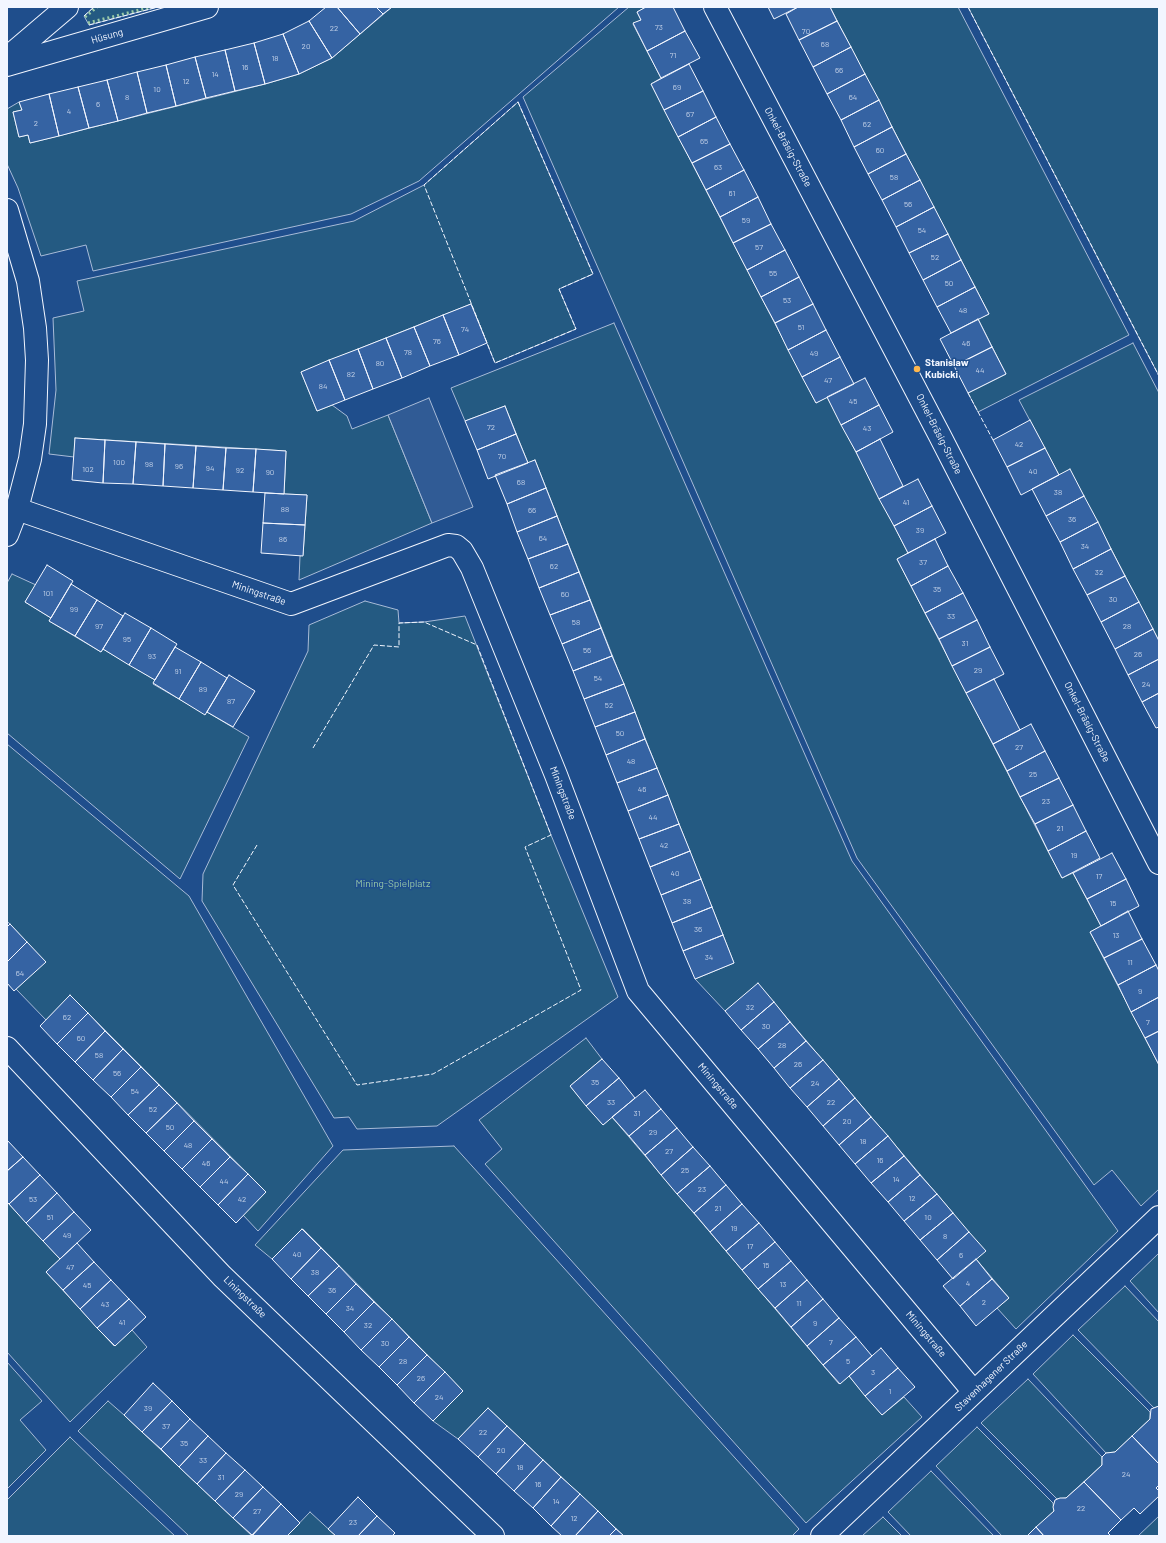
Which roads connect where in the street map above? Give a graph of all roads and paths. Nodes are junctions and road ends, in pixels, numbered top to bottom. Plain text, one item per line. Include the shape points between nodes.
1 (67, 7) edge
2 (207, 7) edge
3 (715, 7) edge
4 (7, 58) edge
5 (7, 65) edge
6 (7, 210) edge
7 (17, 510) junction
8 (7, 535) edge
9 (1159, 863) edge
10 (7, 1048) edge
11 (1159, 1217) edge
12 (974, 1392) junction
13 (493, 1536) edge
14 (822, 1536) edge

1 - 4 street
2 - 5 street, Hüsung
3 - 9 street, Onkel-Bräsig-Straße via 940,436
6 - 7 street via 28,281 37,360 35,424 30,459
7 - 8 street
7 - 12 street, Miningstraße via 291,604 448,546 456,546 462,551 472,568 556,775 638,991
10 - 13 street, Liningstraße via 222,1276
11 - 12 street, Stavenhagener Straße
12 - 14 street, Stavenhagener Straße

